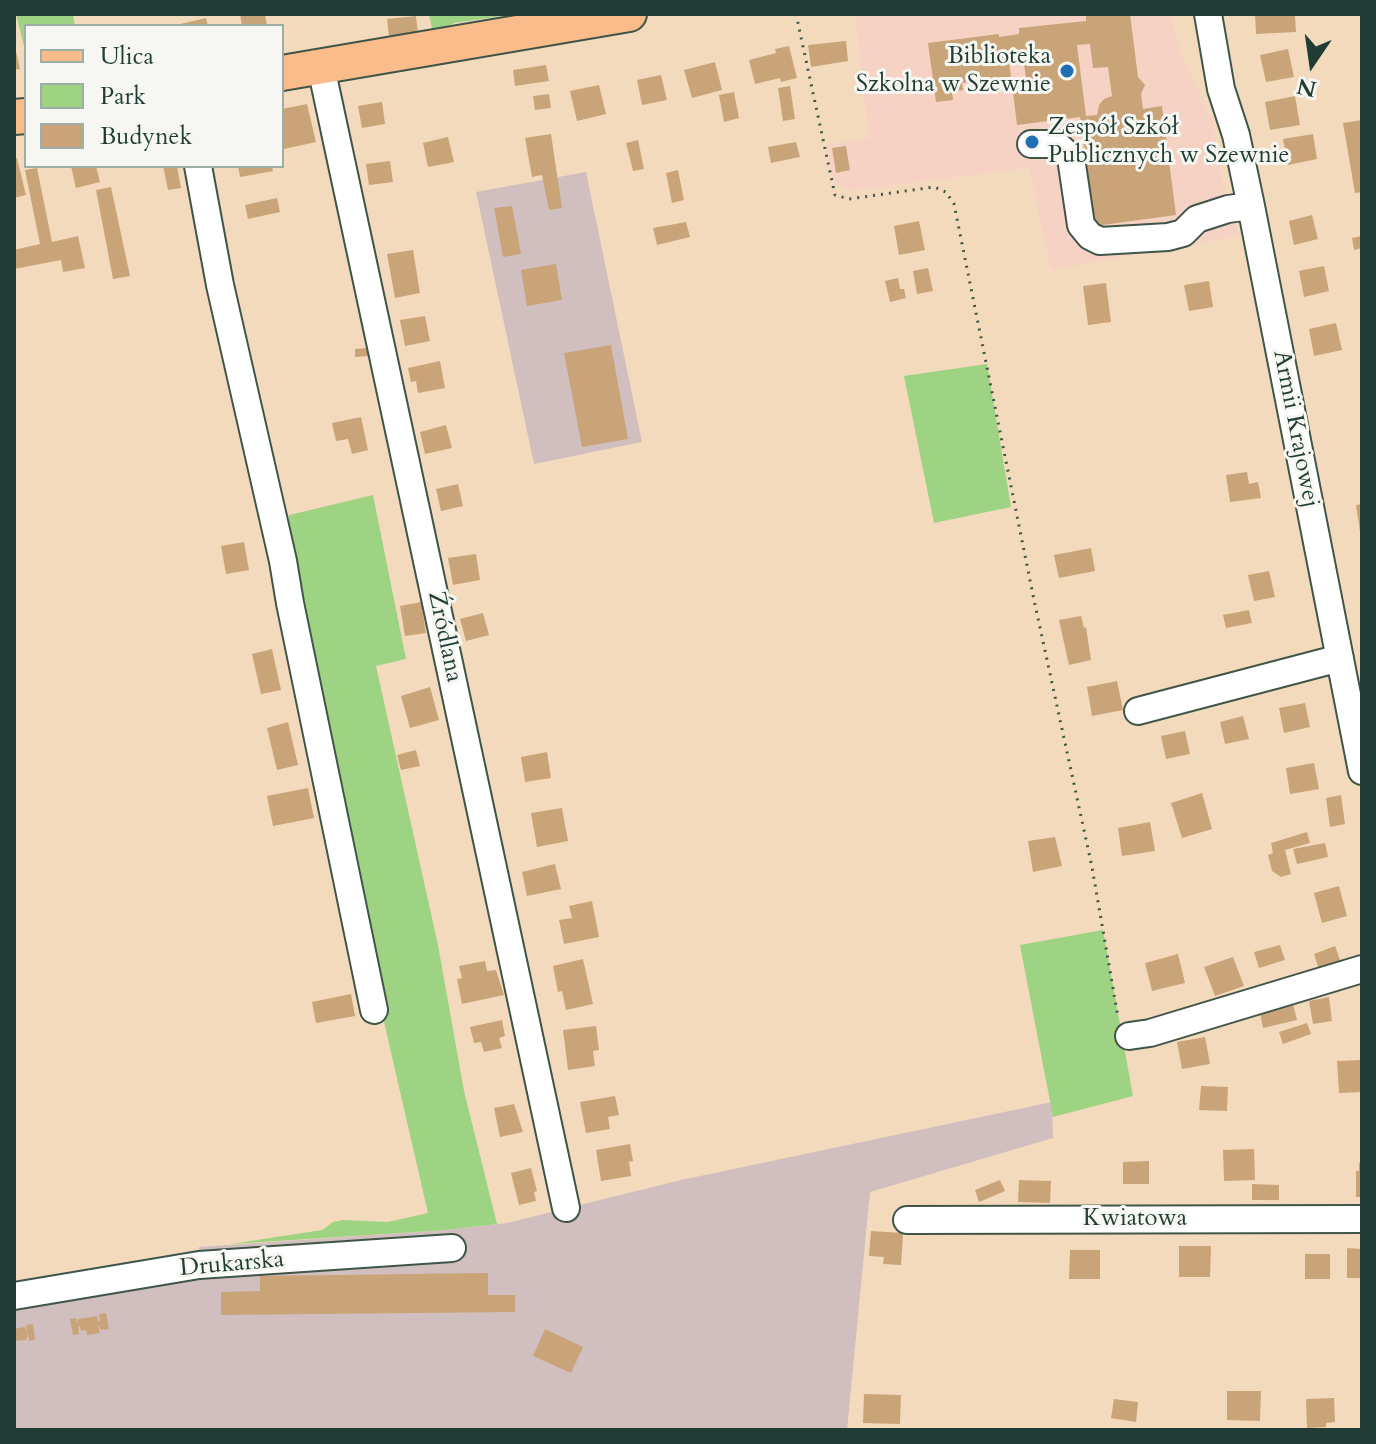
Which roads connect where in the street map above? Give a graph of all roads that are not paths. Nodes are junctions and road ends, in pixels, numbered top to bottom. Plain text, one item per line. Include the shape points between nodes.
1 (629, 14) edge
2 (1190, 14) edge
3 (1208, 14) edge
4 (321, 67) junction
5 (284, 73) edge
6 (1221, 89) junction
7 (1031, 144) dead end
8 (198, 168) edge
9 (1251, 206) junction
10 (1340, 658) junction
11 (1138, 711) dead end
12 (1362, 771) edge
13 (1362, 969) edge
14 (374, 1010) dead end
15 (1129, 1036) road end
16 (566, 1208) dead end
17 (1362, 1219) edge
18 (907, 1220) dead end
19 (452, 1248) dead end
20 (14, 1296) edge

1 - 4 main road
2 - 6 street, Armii Krajowej via 1197,49
3 - 6 street, Armii Krajowej
4 - 5 main road
4 - 16 street, Źródlana
6 - 9 street, Armii Krajowej
7 - 9 street via 1056,144 1071,158 1081,225 1100,241 1168,237 1183,233 1197,219
8 - 14 street
9 - 10 street, Armii Krajowej
10 - 11 street
10 - 12 street, Armii Krajowej
13 - 15 street
17 - 18 street, Kwiatowa
19 - 20 street, Drukarska via 199,1265

